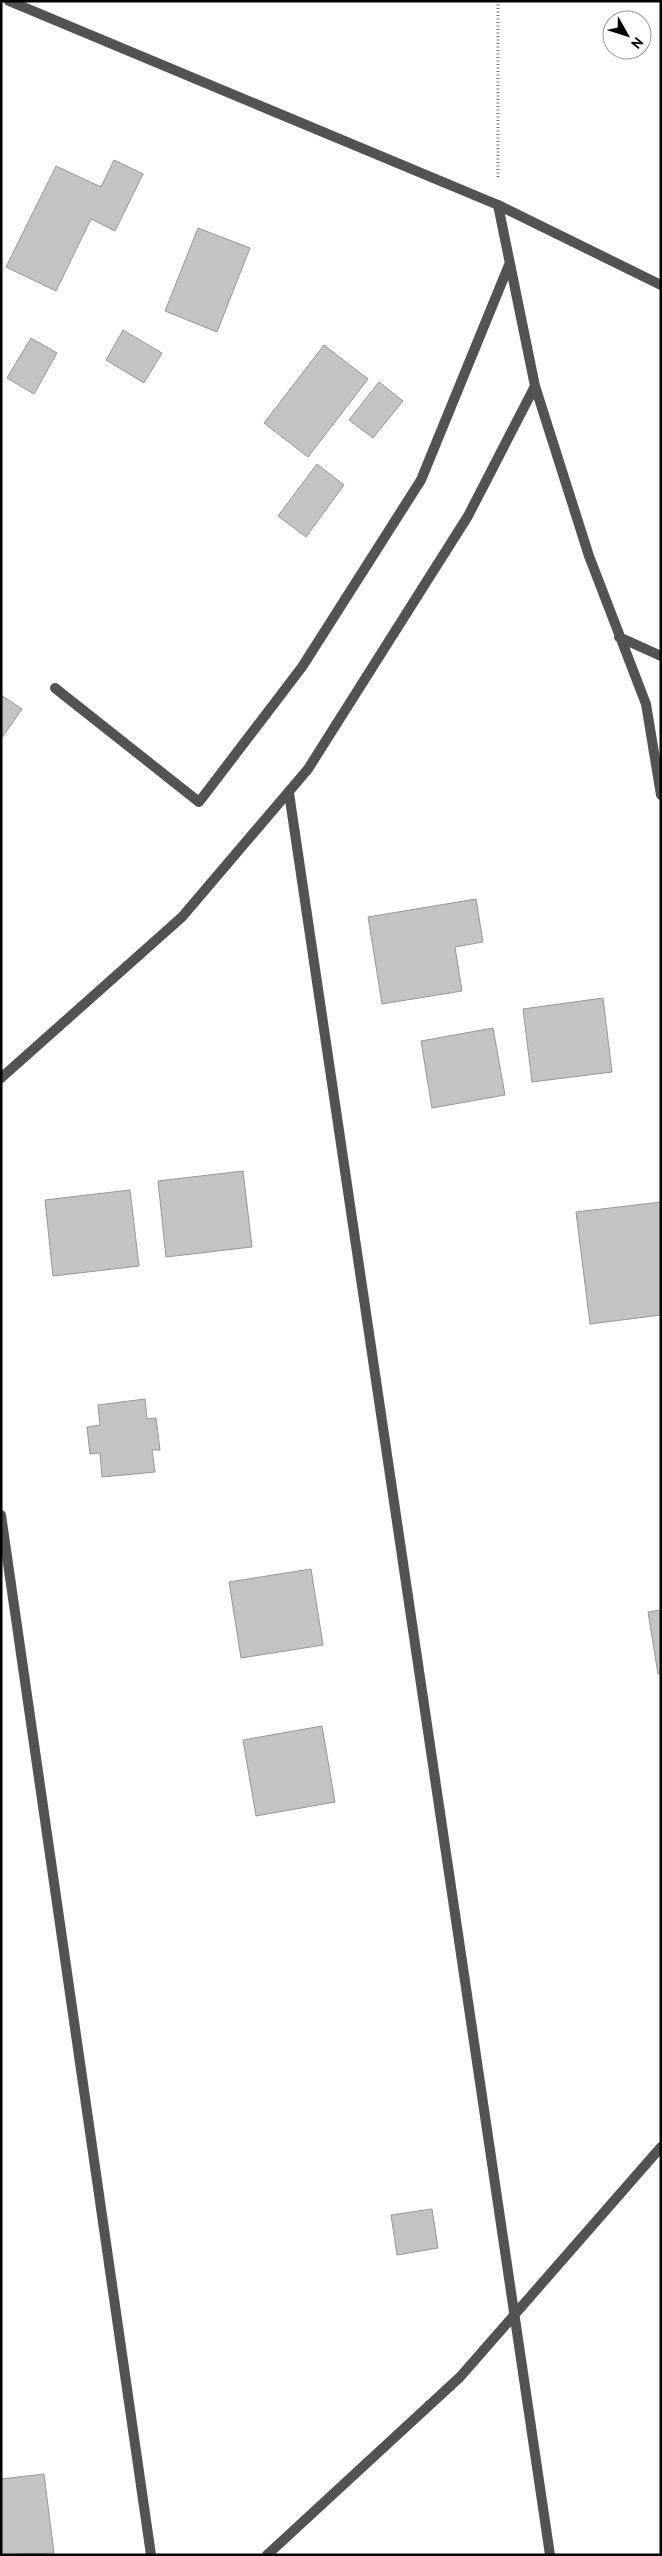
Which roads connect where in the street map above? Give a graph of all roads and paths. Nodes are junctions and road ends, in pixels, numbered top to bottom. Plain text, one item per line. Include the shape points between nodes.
1 (9, 1) edge
2 (498, 1) edge
3 (498, 205) junction
4 (509, 265) junction
5 (661, 285) edge
6 (535, 386) junction
7 (619, 637) junction
8 (661, 656) edge
9 (56, 688) dead end
10 (289, 793) junction
11 (661, 795) edge
12 (1, 1078) edge
13 (1, 1515) edge
14 (661, 2147) edge
15 (514, 2315) junction
16 (151, 2555) edge
17 (267, 2555) edge
18 (550, 2555) edge

1 - 3 street
2 - 3 path
3 - 4 street
3 - 5 street
4 - 6 street
4 - 9 street via 422,480 302,667 199,802
6 - 7 street via 589,556
6 - 10 street via 468,516 308,769
7 - 8 street
7 - 11 street via 646,704
10 - 12 street via 182,916
10 - 15 street
13 - 16 street
14 - 15 street
15 - 17 street via 460,2376
15 - 18 street

